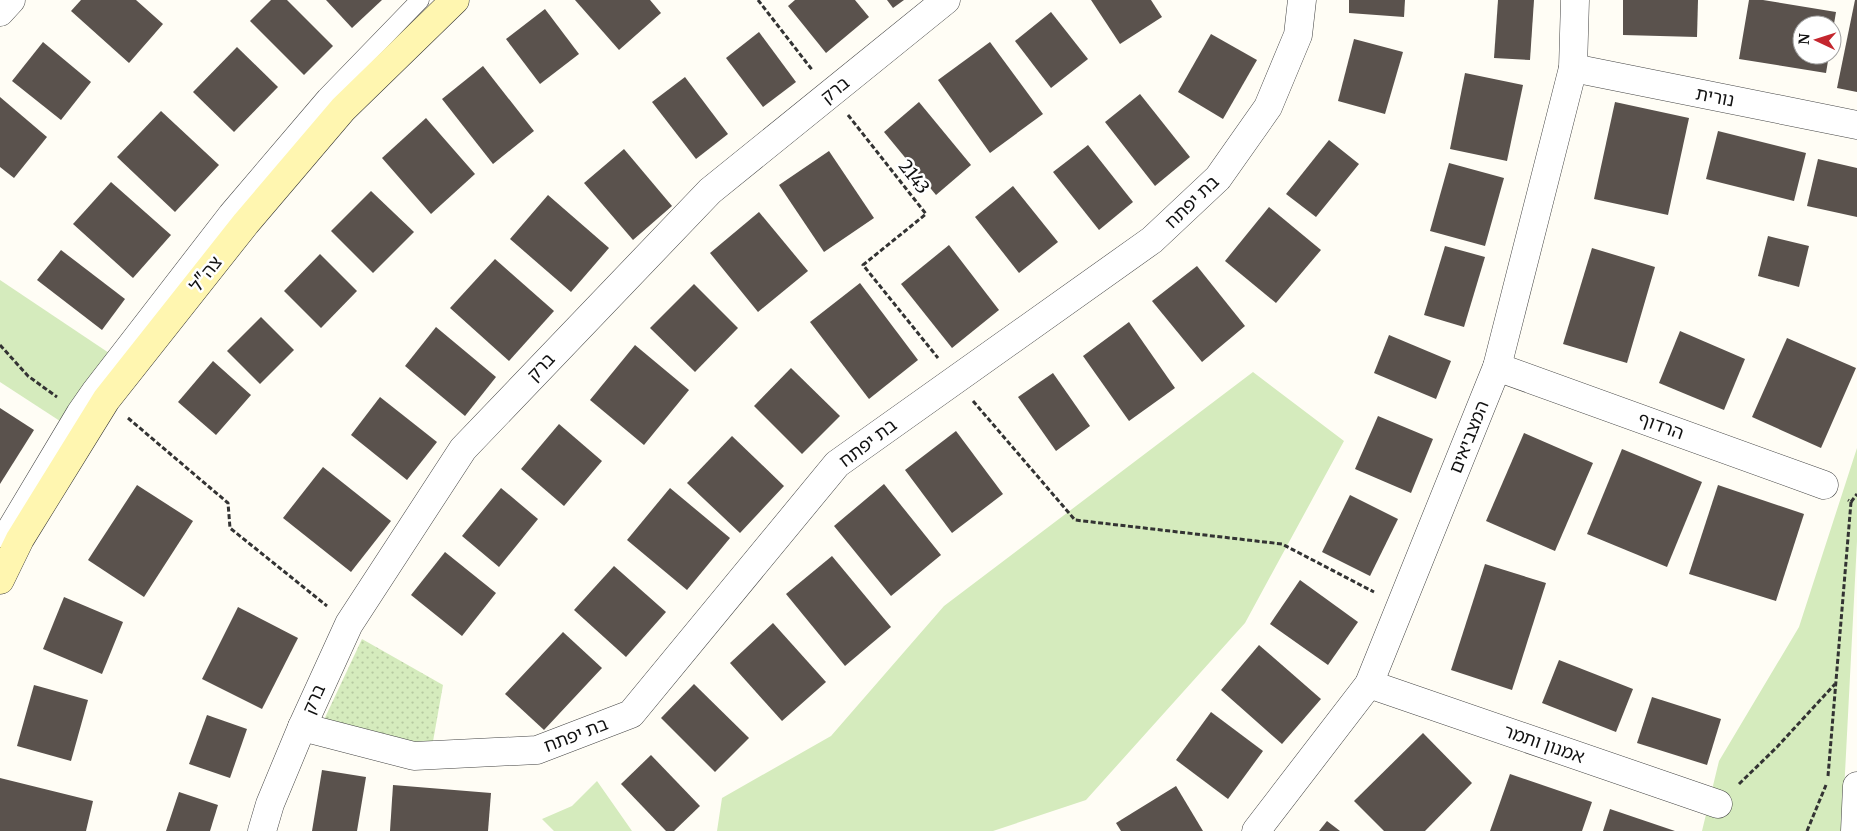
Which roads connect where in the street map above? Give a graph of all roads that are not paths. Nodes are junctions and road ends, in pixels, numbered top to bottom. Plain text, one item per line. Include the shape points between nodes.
1 (11, 0) edge
2 (420, 0) edge
3 (455, 0) edge
4 (946, 0) edge
5 (1302, 0) edge
6 (1575, 0) edge
7 (0, 12) edge
8 (1573, 68) junction
9 (1857, 125) edge
10 (1497, 367) junction
11 (1824, 485) road end
12 (0, 538) edge
13 (0, 580) edge
14 (1369, 684) junction
15 (302, 727) junction
16 (1857, 786) edge
17 (1718, 804) road end
18 (262, 831) edge
19 (1256, 831) edge
20 (1855, 831) edge

1 - 7 street
2 - 12 lane, צה"ל via 326,97 228,212 76,411
3 - 13 street, צה"ל via 344,109 246,223 106,400 20,539
4 - 15 street, ברק via 710,191 463,449 349,624
5 - 15 street, בת יפתח via 1298,36 1268,107 1218,178 1152,240 838,464 631,714 537,750 414,756
6 - 8 street, המצביאים
8 - 9 street, נורית
8 - 10 street, המצביאים
10 - 11 street, הרדוף
10 - 14 street, המצביאים
14 - 17 street, אמנון ותמר
14 - 19 street, המצביאים
15 - 18 street, ברק
16 - 20 street

